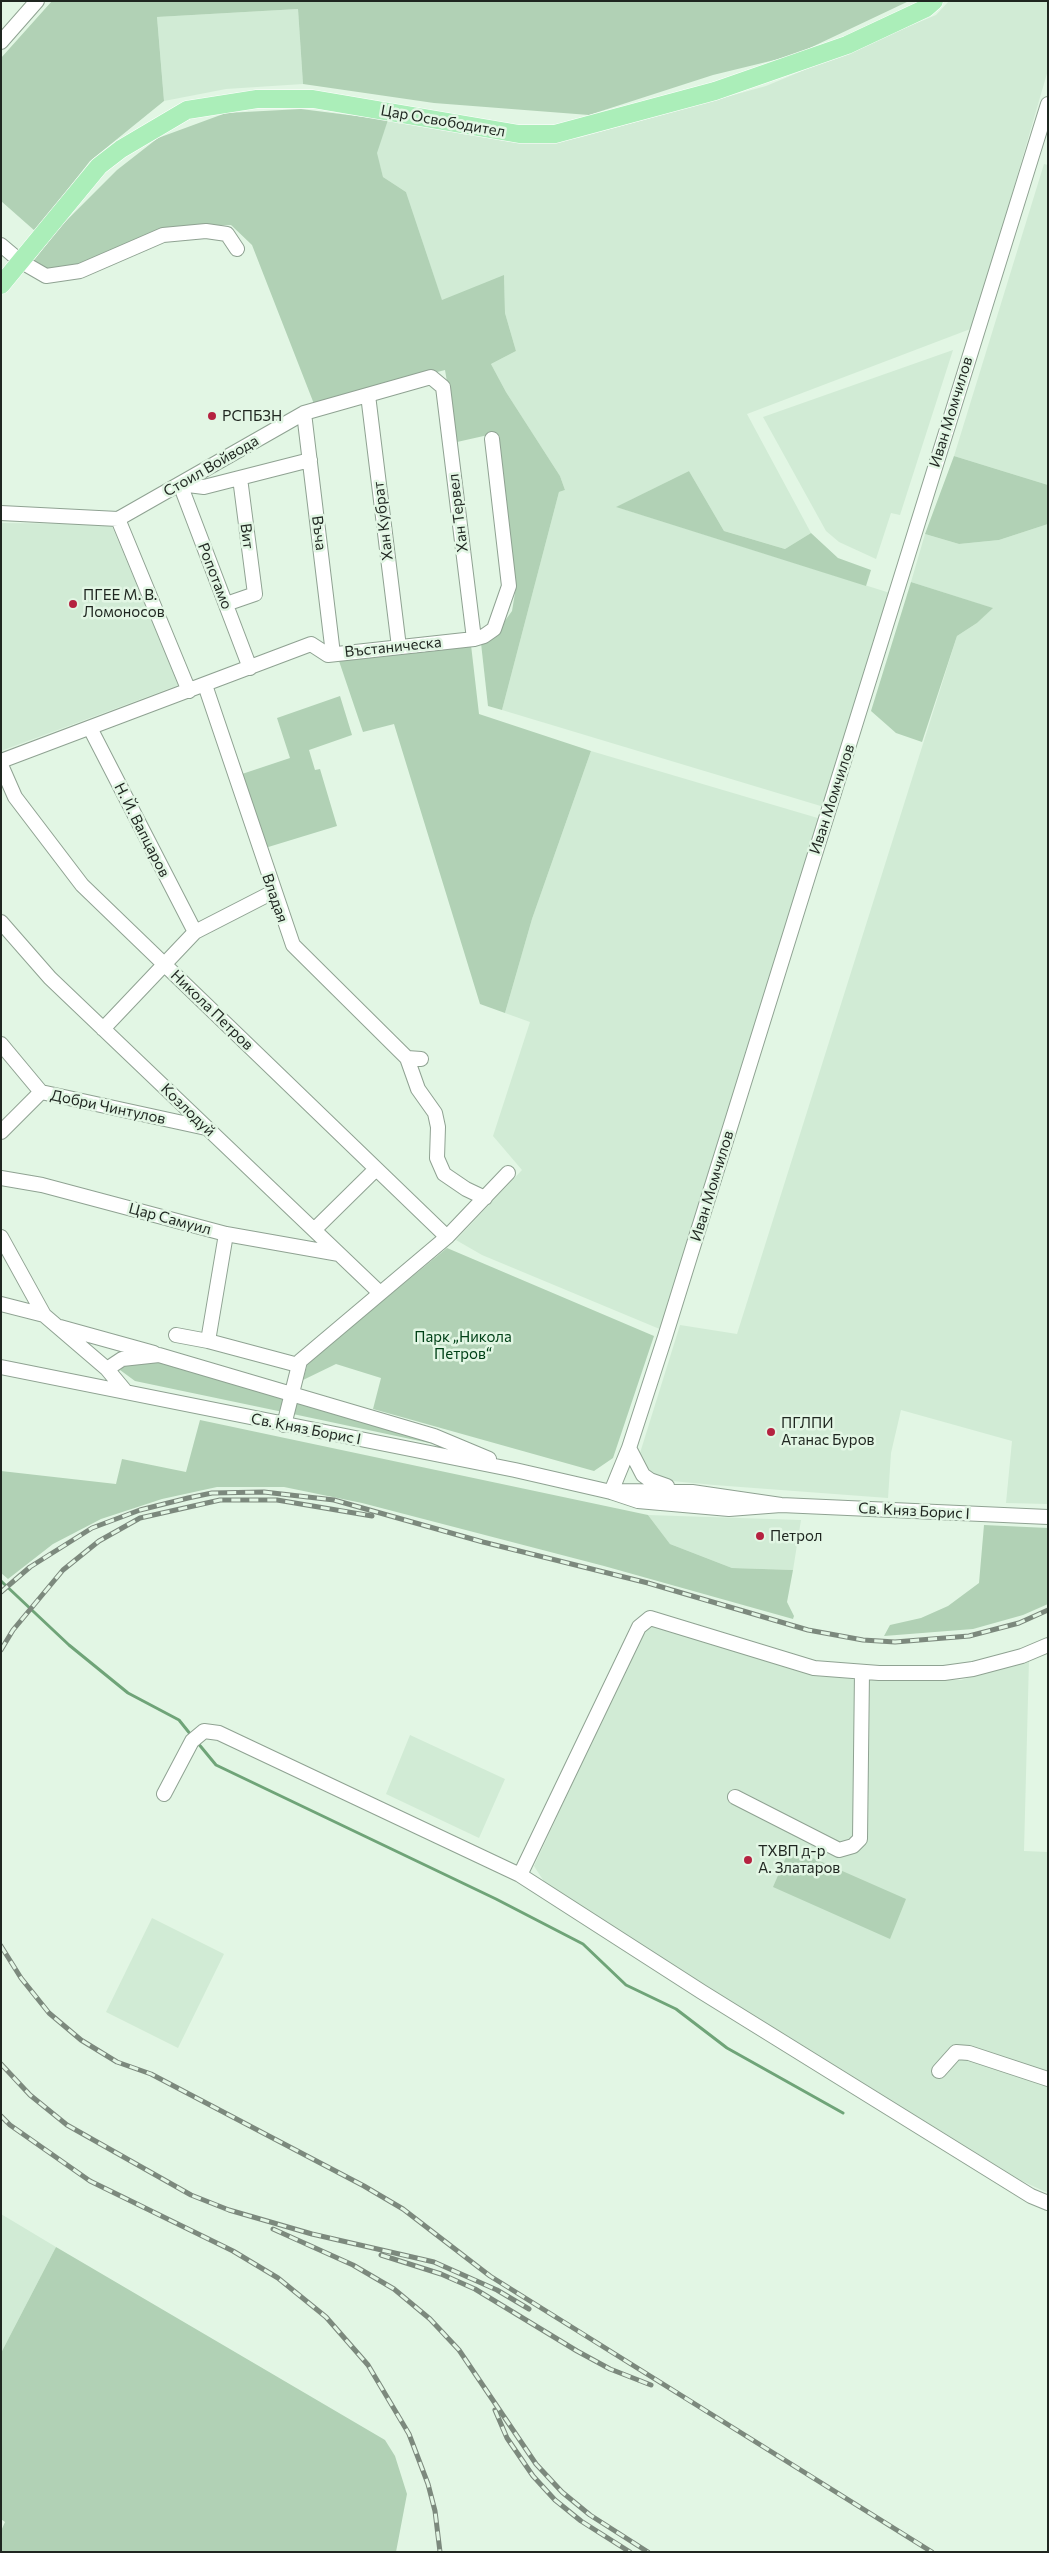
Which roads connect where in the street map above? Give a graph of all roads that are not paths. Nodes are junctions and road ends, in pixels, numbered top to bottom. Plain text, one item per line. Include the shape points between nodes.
1 (37, 1) edge
2 (934, 1) edge
3 (1, 42) edge
4 (1048, 104) edge
5 (1, 244) edge
6 (237, 249) dead end
7 (20, 261) junction
8 (1, 285) edge
9 (443, 387) joint
10 (368, 395) junction
11 (304, 413) junction
12 (492, 439) dead end
13 (310, 460) junction
14 (240, 478) junction
15 (180, 484) junction
16 (1, 513) edge
17 (118, 519) junction
18 (226, 604) junction
19 (474, 639) junction
20 (399, 647) junction
21 (333, 654) junction
22 (250, 668) junction
23 (205, 685) junction
24 (189, 691) junction
25 (90, 728) junction
26 (1, 761) edge
27 (1, 765) edge
28 (273, 892) junction
29 (1, 922) edge
30 (195, 932) junction
31 (164, 964) junction
32 (103, 1029) junction
33 (1, 1044) edge
34 (407, 1058) junction
35 (421, 1059) dead end
36 (41, 1092) junction
37 (206, 1128) junction
38 (1, 1132) edge
39 (376, 1169) junction
40 (508, 1173) dead end
41 (1, 1178) edge
42 (486, 1198) junction
43 (314, 1230) junction
44 (226, 1234) junction
45 (1, 1237) edge
46 (447, 1237) junction
47 (340, 1254) junction
48 (380, 1293) junction
49 (1, 1304) edge
50 (44, 1315) junction
51 (59, 1326) junction
52 (176, 1336) dead end
53 (208, 1341) junction
54 (159, 1355) junction
55 (298, 1365) junction
56 (1, 1367) edge
57 (107, 1369) junction
58 (126, 1392) junction
59 (292, 1394) junction
60 (284, 1425) junction
61 (629, 1448) junction
62 (515, 1470) junction
63 (611, 1492) junction
64 (692, 1492) junction
65 (781, 1505) junction
66 (1048, 1517) edge
67 (1048, 1645) edge
68 (862, 1672) junction
69 (164, 1794) dead end
70 (735, 1797) dead end
71 (520, 1874) junction
72 (939, 2071) dead end
73 (1048, 2079) edge
74 (1048, 2203) edge

1 - 3 street
2 - 7 main road, Цар Освободител via 926,8 828,52 715,92 554,134 519,134 313,100 257,99 187,110 121,149 99,166
4 - 61 street, Иван Момчилов
5 - 7 street
6 - 7 street via 227,234 206,231 162,235 80,271 60,275 46,276
7 - 8 main road, Цар Освободител
9 - 10 street, Стоил Войвода via 431,377
9 - 19 street, Хан Тервел
10 - 11 street, Стоил Войвода
10 - 20 street, Хан Кубрат
11 - 13 street, Въча
11 - 15 street, Стоил Войвода
12 - 19 street, Въстаническа via 509,586 494,629
13 - 14 street
13 - 21 street, Въча
14 - 15 street via 204,487
14 - 18 street, Вит via 255,594
15 - 17 street, Стоил Войвода
15 - 18 street, Ропотамо
16 - 17 street
17 - 24 street
18 - 22 street, Ропотамо
19 - 20 street, Въстаническа
20 - 21 street, Въстаническа
21 - 22 street, Въстаническа via 328,656 311,644
22 - 23 street, Въстаническа
23 - 24 street, Въстаническа
23 - 28 street, Владая
24 - 25 street, Въстаническа
25 - 26 street, Въстаническа
25 - 30 street, Н. Й. Вапцаров
27 - 31 street, Никола Петров via 15,797 82,885
28 - 30 street
28 - 34 street, Владая via 292,945
29 - 32 street, Козлодуй via 50,978
30 - 31 street
31 - 32 street
31 - 39 street, Никола Петров
32 - 37 street, Козлодуй
33 - 36 street, Добри Чинтулов
34 - 35 street
34 - 42 street via 418,1089 435,1113 437,1158 444,1174
36 - 37 street, Добри Чинтулов
36 - 38 street
37 - 43 street, Козлодуй
39 - 43 street
39 - 46 street, Никола Петров
40 - 42 street
41 - 44 street, Цар Самуил via 42,1185
42 - 46 street
43 - 47 street, Козлодуй
44 - 47 street, Цар Самуил
44 - 53 street
45 - 50 street
46 - 48 street
47 - 48 street, Козлодуй
48 - 55 street
49 - 50 street
50 - 51 street
51 - 54 street
51 - 57 street
52 - 53 street
53 - 55 street
54 - 57 street via 122,1359
54 - 59 street
55 - 59 street
56 - 58 street, Св. Княз Борис I
57 - 58 street
58 - 60 street, Св. Княз Борис I
59 - 60 street
59 - 62 street via 434,1436
60 - 62 street, Св. Княз Борис I
61 - 63 street, Иван Момчилов
61 - 64 street via 640,1470 650,1480
62 - 63 street, Св. Княз Борис I
63 - 64 street, Св. Княз Борис I
63 - 65 street, Св. Княз Борис I via 638,1500 729,1509
64 - 65 street, Св. Княз Борис I
65 - 66 street, Св. Княз Борис I
67 - 68 street via 1022,1656 973,1669
68 - 70 street via 860,1839 853,1846 839,1850
68 - 71 street via 814,1668 650,1618 639,1627
69 - 71 street via 192,1741 204,1731 218,1733
71 - 74 street via 710,1997 1031,2196
72 - 73 street via 956,2052 969,2053

